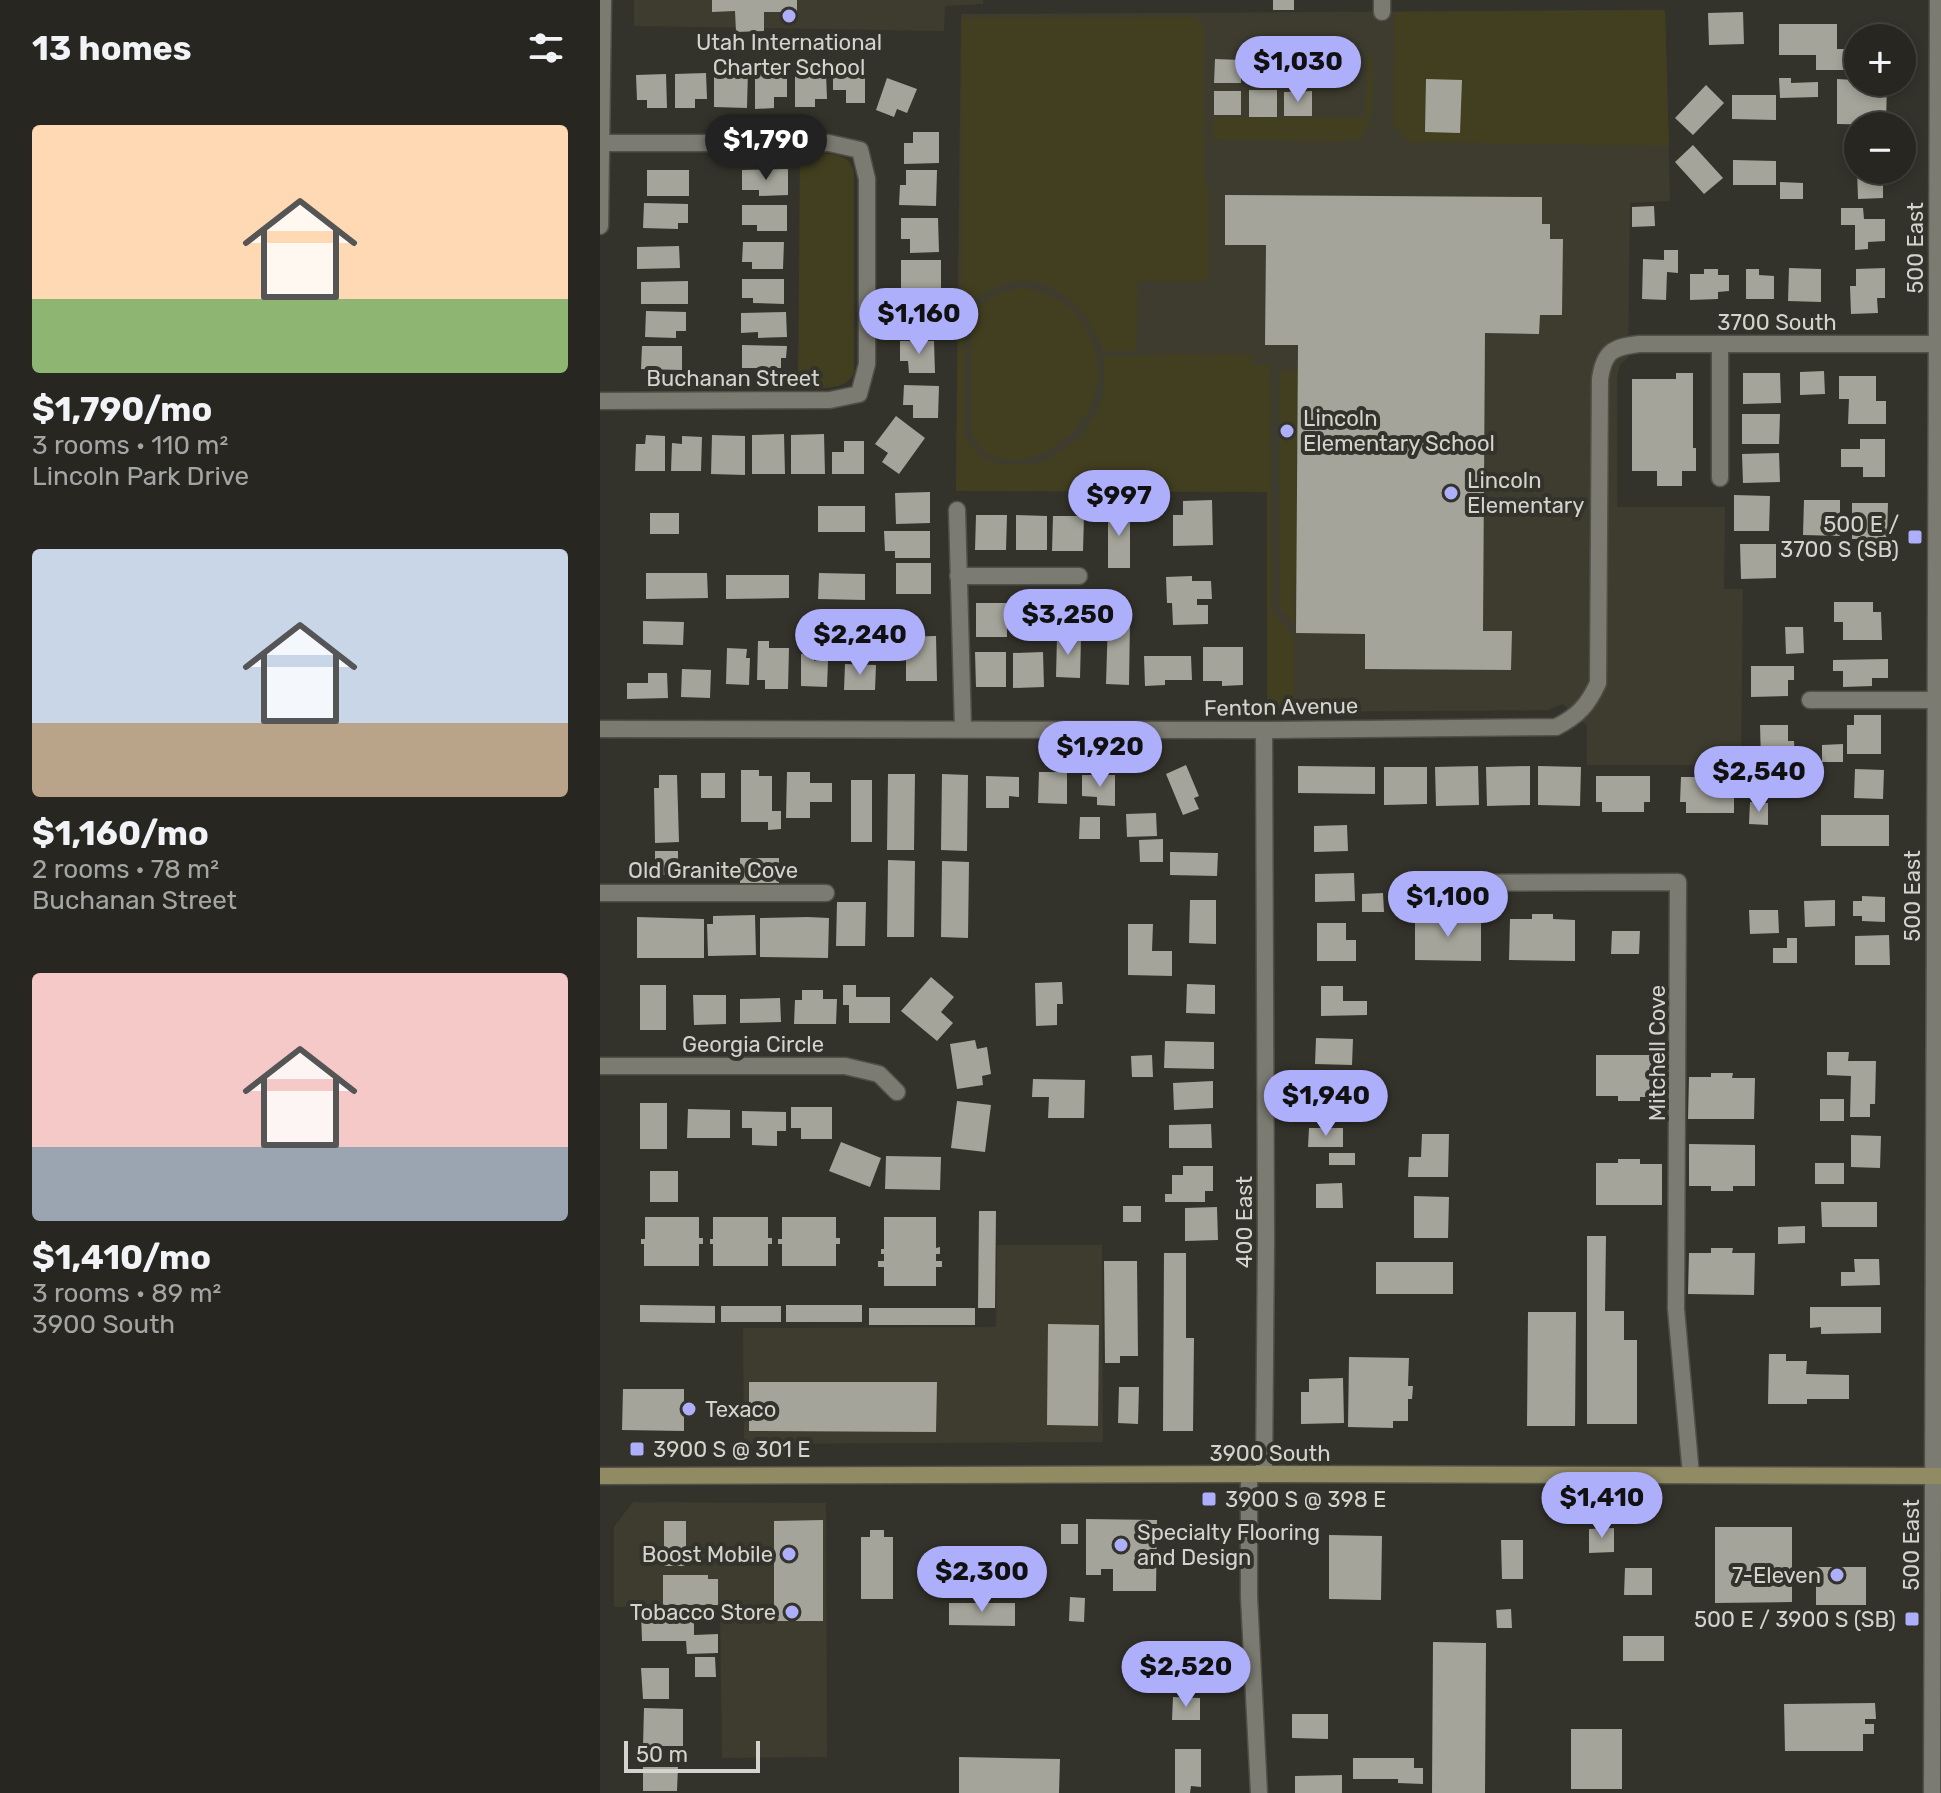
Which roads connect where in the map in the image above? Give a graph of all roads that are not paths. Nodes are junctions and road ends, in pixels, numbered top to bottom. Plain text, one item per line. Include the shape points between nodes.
1 (603, 0) edge
2 (1938, 0) edge
3 (601, 143) edge
4 (600, 226) edge
5 (1720, 344) junction
6 (1936, 344) junction
7 (1617, 347) joint
8 (600, 401) edge
9 (1939, 419) edge
10 (1720, 478) dead end
11 (957, 510) dead end
12 (958, 576) junction
13 (1079, 576) dead end
14 (1938, 649) edge
15 (1810, 700) dead end
16 (1935, 700) junction
17 (963, 728) junction
18 (600, 729) edge
19 (1264, 730) junction
20 (1427, 883) dead end
21 (600, 893) edge
22 (826, 893) dead end
23 (1938, 970) edge
24 (600, 1066) edge
25 (897, 1092) dead end
26 (1256, 1474) junction
27 (1691, 1475) junction
28 (600, 1476) edge
29 (1937, 1476) edge
30 (1259, 1793) edge
31 (1932, 1793) edge

1 - 3 street
2 - 6 street, 500 East
3 - 4 street
3 - 8 street, Buchanan Street via 829,143 860,150 867,179 867,364 859,394 830,400
5 - 6 street, 3700 South
5 - 7 street, 3700 South
5 - 10 street
6 - 9 street, 500 East
7 - 19 street, Fenton Avenue via 1602,365 1600,379 1600,658 1598,683 1587,706 1564,723 1539,729
9 - 14 street, 500 East
11 - 12 street
12 - 13 street
12 - 17 street
14 - 16 street, 500 East
15 - 16 street
16 - 23 street, 500 East
17 - 18 street, Fenton Avenue
17 - 19 street, Fenton Avenue
19 - 26 street, 400 East via 1266,1239
20 - 27 street, Mitchell Cove via 1678,882 1676,1309
21 - 22 street, Old Granite Cove
23 - 29 street, 500 East
24 - 25 street, Georgia Circle via 845,1066 879,1074
26 - 27 main road, 3900 South
26 - 28 main road, 3900 South
26 - 30 street, 400 East via 1249,1596
27 - 29 main road, 3900 South
29 - 31 street, 500 East

